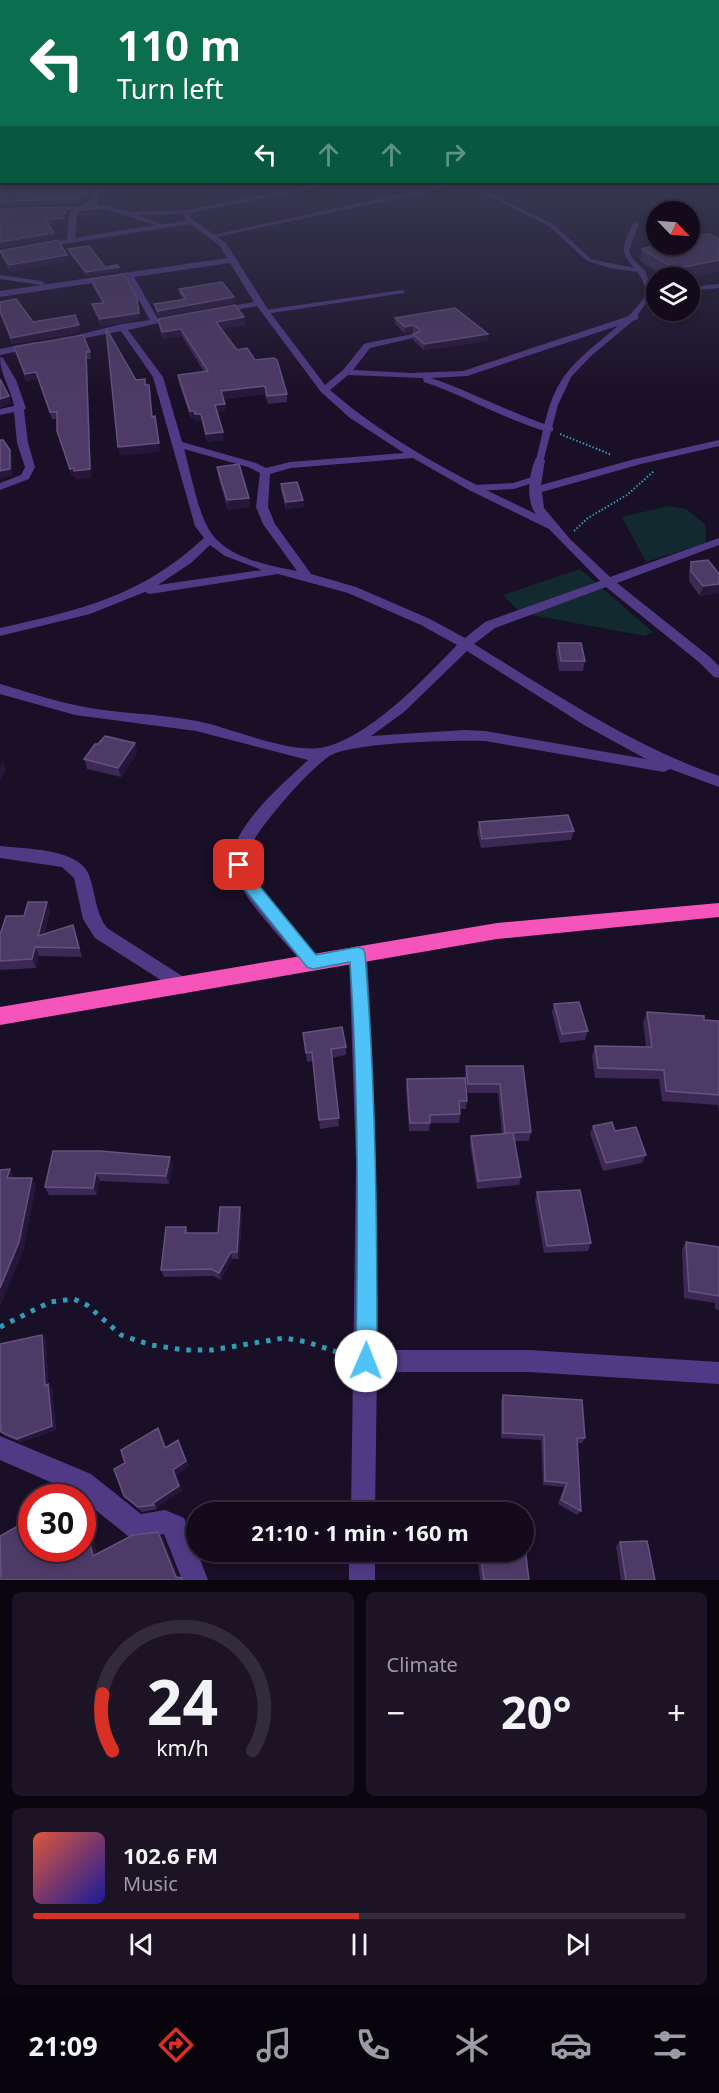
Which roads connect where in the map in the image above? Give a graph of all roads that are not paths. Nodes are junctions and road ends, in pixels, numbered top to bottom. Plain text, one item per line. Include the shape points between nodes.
1 (229, 254) edge
2 (582, 254) edge
3 (627, 254) edge
4 (233, 260) junction
5 (642, 271) junction
6 (129, 276) junction
7 (0, 278) edge
8 (646, 279) edge
9 (55, 285) junction
10 (719, 286) edge
11 (700, 289) edge
12 (402, 292) dead end
13 (0, 294) edge
14 (646, 302) edge
15 (263, 308) junction
16 (202, 314) edge
17 (190, 316) edge
18 (635, 317) junction
19 (155, 322) junction
20 (122, 327) junction
21 (413, 337) edge
22 (56, 340) edge
23 (45, 343) edge
24 (0, 353) edge
25 (346, 372) junction
26 (411, 376) junction
27 (324, 390) junction
28 (21, 408) junction
29 (0, 412) edge
30 (549, 429) junction
31 (719, 443) edge
32 (179, 444) junction
33 (415, 455) junction
34 (540, 460) joint
35 (266, 472) junction
36 (536, 485) junction
37 (0, 487) edge
38 (473, 488) junction
39 (552, 526) junction
40 (209, 540) junction
41 (719, 541) edge
42 (281, 571) junction
43 (308, 577) junction
44 (608, 582) junction
45 (138, 592) junction
46 (0, 632) edge
47 (466, 644) junction
48 (719, 674) edge
49 (1, 689) edge
50 (349, 743) junction
51 (322, 755) junction
52 (679, 770) junction
53 (719, 782) edge
54 (0, 852) edge
55 (719, 910) edge
56 (358, 954) junction
57 (313, 963) junction
58 (184, 986) junction
59 (0, 1017) edge
60 (366, 1361) junction
61 (719, 1373) edge
62 (0, 1448) edge
63 (363, 1502) edge
64 (362, 1562) edge
65 (195, 1580) edge
66 (362, 1580) edge

1 - 4 street
2 - 5 lane via 589,260
3 - 5 lane
4 - 6 street
4 - 15 street
5 - 8 lane
6 - 9 street
6 - 19 street
7 - 9 street
9 - 13 street
10 - 11 lane
12 - 15 lane
14 - 18 lane
15 - 16 street
15 - 27 street
17 - 19 street
18 - 26 street via 464,374
18 - 30 lane via 567,377
19 - 20 street
20 - 22 street
20 - 32 street via 158,377
21 - 25 street via 367,346
23 - 24 street
24 - 28 street
25 - 26 street
25 - 27 street
26 - 30 street
27 - 33 street via 354,416
28 - 29 street
28 - 37 street via 22,441 30,471 22,479
30 - 34 lane
31 - 36 street
32 - 35 street
32 - 40 street via 201,526
33 - 35 street via 290,465
33 - 38 street
34 - 36 street
35 - 43 street via 262,507 269,524
36 - 38 lane
36 - 39 street via 538,509
38 - 39 street
39 - 44 street
40 - 42 street via 248,562
40 - 45 street via 189,561
41 - 44 street
42 - 43 street
42 - 45 street
43 - 47 street via 342,585
44 - 47 street via 510,616 490,625
44 - 48 street
45 - 46 street via 102,606
47 - 50 street via 389,716
47 - 52 street via 601,731
49 - 51 street via 75,710 196,726 308,755
50 - 51 street
50 - 52 street via 485,735
51 - 57 street via 260,820 239,850 239,865 247,882
52 - 53 street
54 - 58 street via 66,861 81,875 91,919 101,933
55 - 56 highway via 497,931
56 - 57 highway
56 - 60 street via 365,1059
57 - 58 highway
58 - 59 highway
60 - 61 street via 529,1361
60 - 63 street
62 - 65 street via 82,1483 137,1527 168,1521 175,1527
64 - 66 street

